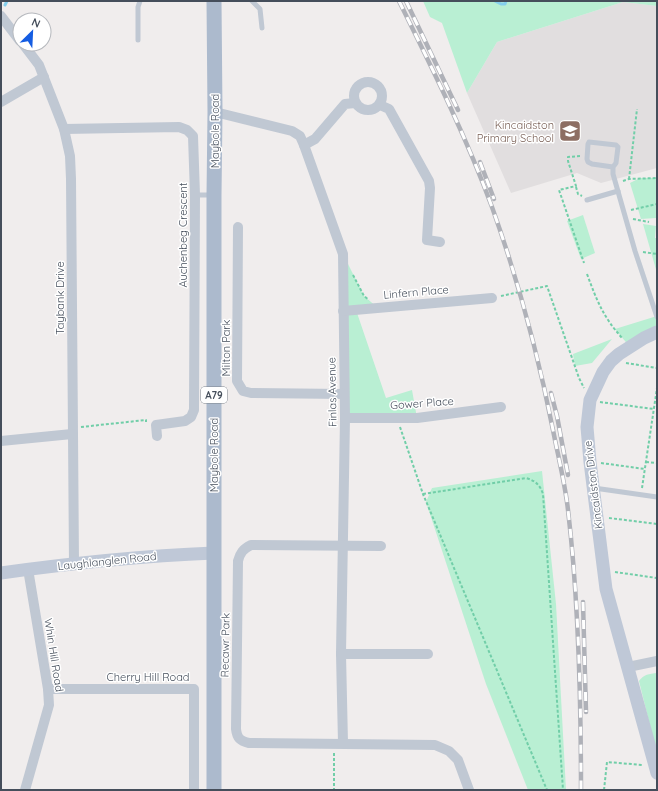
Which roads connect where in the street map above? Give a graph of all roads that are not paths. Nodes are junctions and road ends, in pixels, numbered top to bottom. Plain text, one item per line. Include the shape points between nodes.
1 (140, 1) edge
2 (214, 1) edge
3 (252, 1) edge
4 (1, 16) edge
5 (262, 28) dead end
6 (12, 30) edge
7 (138, 40) dead end
8 (29, 52) edge
9 (44, 77) junction
10 (1, 102) edge
11 (355, 103) junction
12 (380, 105) junction
13 (215, 112) junction
14 (64, 129) junction
15 (304, 144) junction
16 (613, 167) junction
17 (618, 190) junction
18 (195, 195) junction
19 (214, 195) junction
20 (587, 200) road end
21 (238, 227) dead end
22 (440, 242) dead end
23 (492, 298) road end
24 (343, 311) junction
25 (657, 317) edge
26 (657, 332) edge
27 (344, 394) junction
28 (501, 407) dead end
29 (344, 418) junction
30 (72, 431) junction
31 (156, 433) road end
32 (1, 441) edge
33 (593, 488) junction
34 (657, 497) edge
35 (344, 545) junction
36 (381, 546) dead end
37 (214, 552) junction
38 (74, 564) junction
39 (28, 569) junction
40 (1, 573) edge
41 (341, 654) junction
42 (428, 654) dead end
43 (657, 660) edge
44 (628, 667) junction
45 (48, 689) junction
46 (338, 743) junction
47 (656, 770) edge
48 (25, 790) edge
49 (194, 790) edge
50 (214, 790) edge
51 (469, 790) edge

1 - 7 lane
2 - 13 main road, Maybole Road / A79
3 - 5 lane via 260,9
4 - 6 street
8 - 9 street, Taybank Drive
9 - 10 street
9 - 14 street, Taybank Drive
11 - 12 street via 367,111
11 - 12 street via 355,90 367,82 379,87 383,96
11 - 15 street via 346,104 316,139
12 - 22 street via 389,109 429,181 427,240
13 - 15 street, Finlas Avenue via 292,132 300,136
13 - 19 main road, Maybole Road / A79
14 - 18 street, Auchenbeg Crescent via 179,127 187,130 193,136 195,144
14 - 30 street, Taybank Drive via 70,156 71,179
15 - 24 street, Finlas Avenue via 343,254
16 - 16 lane via 618,147 589,142 588,162
16 - 17 lane
17 - 20 lane
17 - 25 lane
18 - 19 lane
18 - 31 street, Auchenbeg Crescent via 194,410 191,418 185,421 156,425
19 - 37 main road, Maybole Road / A79
21 - 27 street, Milton Park via 237,380 243,391
23 - 24 street, Linfern Place
24 - 27 street, Finlas Avenue
26 - 33 street, Kincaidston Drive via 611,361 596,384 590,400 587,427
27 - 29 street, Finlas Avenue
28 - 29 street, Gower Place via 417,418
29 - 35 street, Finlas Avenue
30 - 32 street
30 - 38 street, Taybank Drive
33 - 34 lane
33 - 44 street, Kincaidston Drive via 606,589
35 - 36 street
35 - 41 street, Finlas Avenue
35 - 46 street, Recawr Park via 251,545 244,548 238,561 237,736 242,741 249,742
37 - 38 street, Laughlanglen Road
37 - 50 main road, Maybole Road / A79
38 - 39 street, Laughlanglen Road
39 - 40 street, Laughlanglen Road
39 - 45 street, Whin Hill Road
41 - 42 street
41 - 46 street, Finlas Avenue
43 - 44 street
44 - 47 street, Kincaidston Drive
45 - 48 street, Whin Hill Road via 49,705
45 - 49 street, Cherry Hill Road via 194,689
46 - 51 street via 434,745 449,751 458,760

